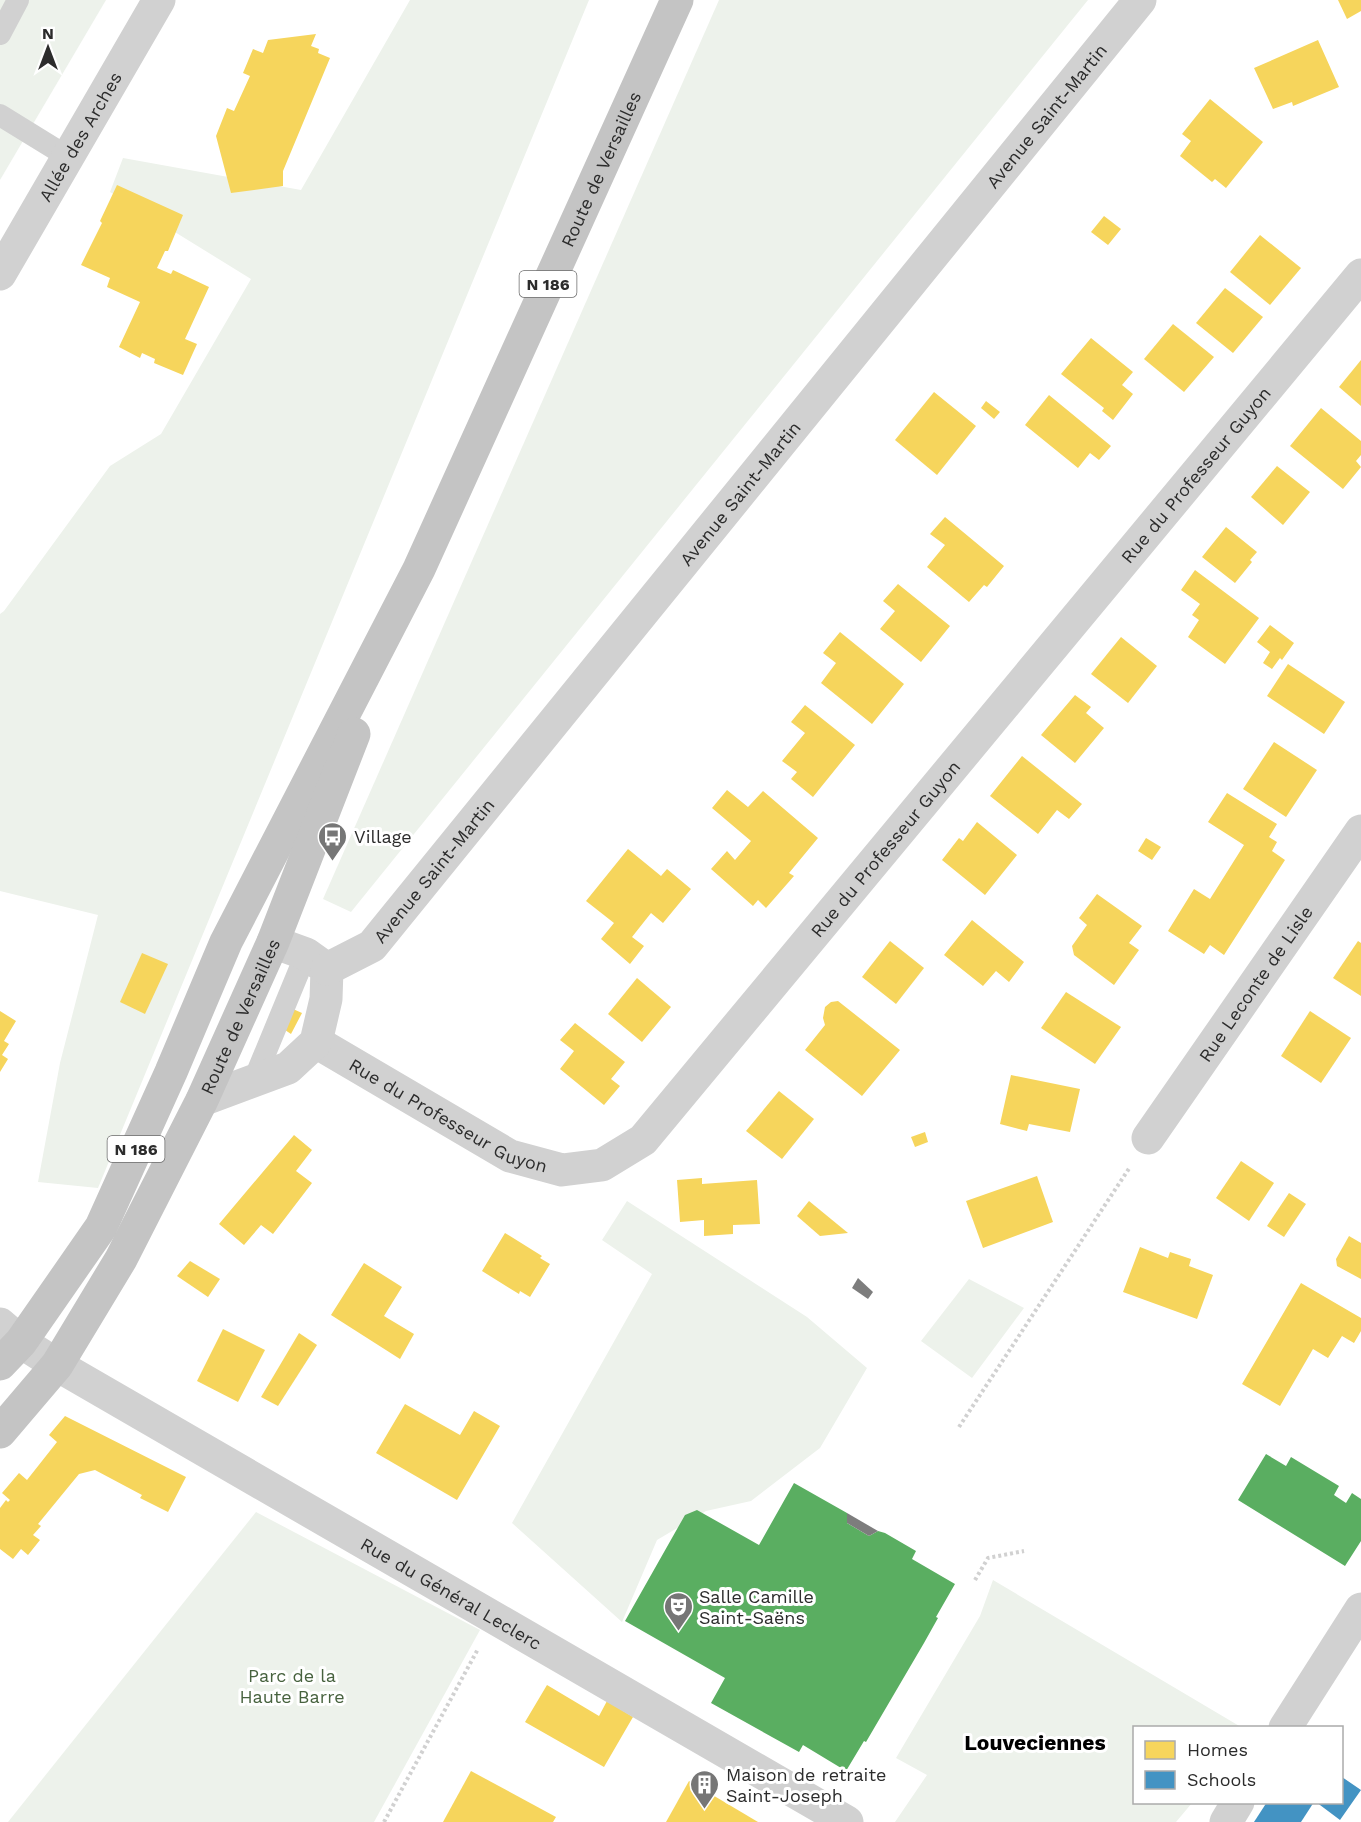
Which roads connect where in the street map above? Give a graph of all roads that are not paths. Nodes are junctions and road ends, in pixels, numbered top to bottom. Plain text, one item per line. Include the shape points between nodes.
1 (18, 0) edge
2 (159, 0) edge
3 (677, 0) edge
4 (1140, 0) edge
5 (0, 34) edge
6 (0, 115) edge
7 (68, 157) junction
8 (0, 274) edge
9 (1361, 275) edge
10 (419, 569) junction
11 (1361, 831) edge
12 (226, 942) junction
13 (273, 942) junction
14 (316, 962) junction
15 (316, 1042) junction
16 (254, 1080) junction
17 (202, 1100) junction
18 (1148, 1138) road end
19 (7, 1344) edge
20 (57, 1365) junction
21 (0, 1432) edge
22 (1361, 1609) edge
23 (1286, 1726) edge
24 (1237, 1804) edge
25 (847, 1822) edge
26 (1226, 1822) edge

1 - 5 lane
2 - 7 street, Allée des Arches
3 - 10 main road, Route de Versailles / N 186
4 - 14 street, Avenue Saint-Martin via 372,946
6 - 7 lane
7 - 8 street, Allée des Arches
9 - 15 street, Rue du Professeur Guyon via 643,1140 602,1165 562,1170 510,1156
10 - 12 main road, Route de Versailles / N 186
10 - 13 main road, Route de Versailles / N 186
11 - 18 street, Rue Leconte de Lisle
12 - 13 main road
12 - 19 main road, Route de Versailles / N 186 via 101,1227
13 - 14 street
13 - 17 main road, Route de Versailles / N 186
14 - 15 street via 326,999
14 - 16 lane
15 - 16 street via 288,1068
16 - 17 street
17 - 20 main road, Route de Versailles / N 186 via 121,1259
19 - 20 street, Rue du Général Leclerc
20 - 21 main road, Route de Versailles / N 186
20 - 25 street, Rue du Général Leclerc
22 - 23 street
24 - 26 street

